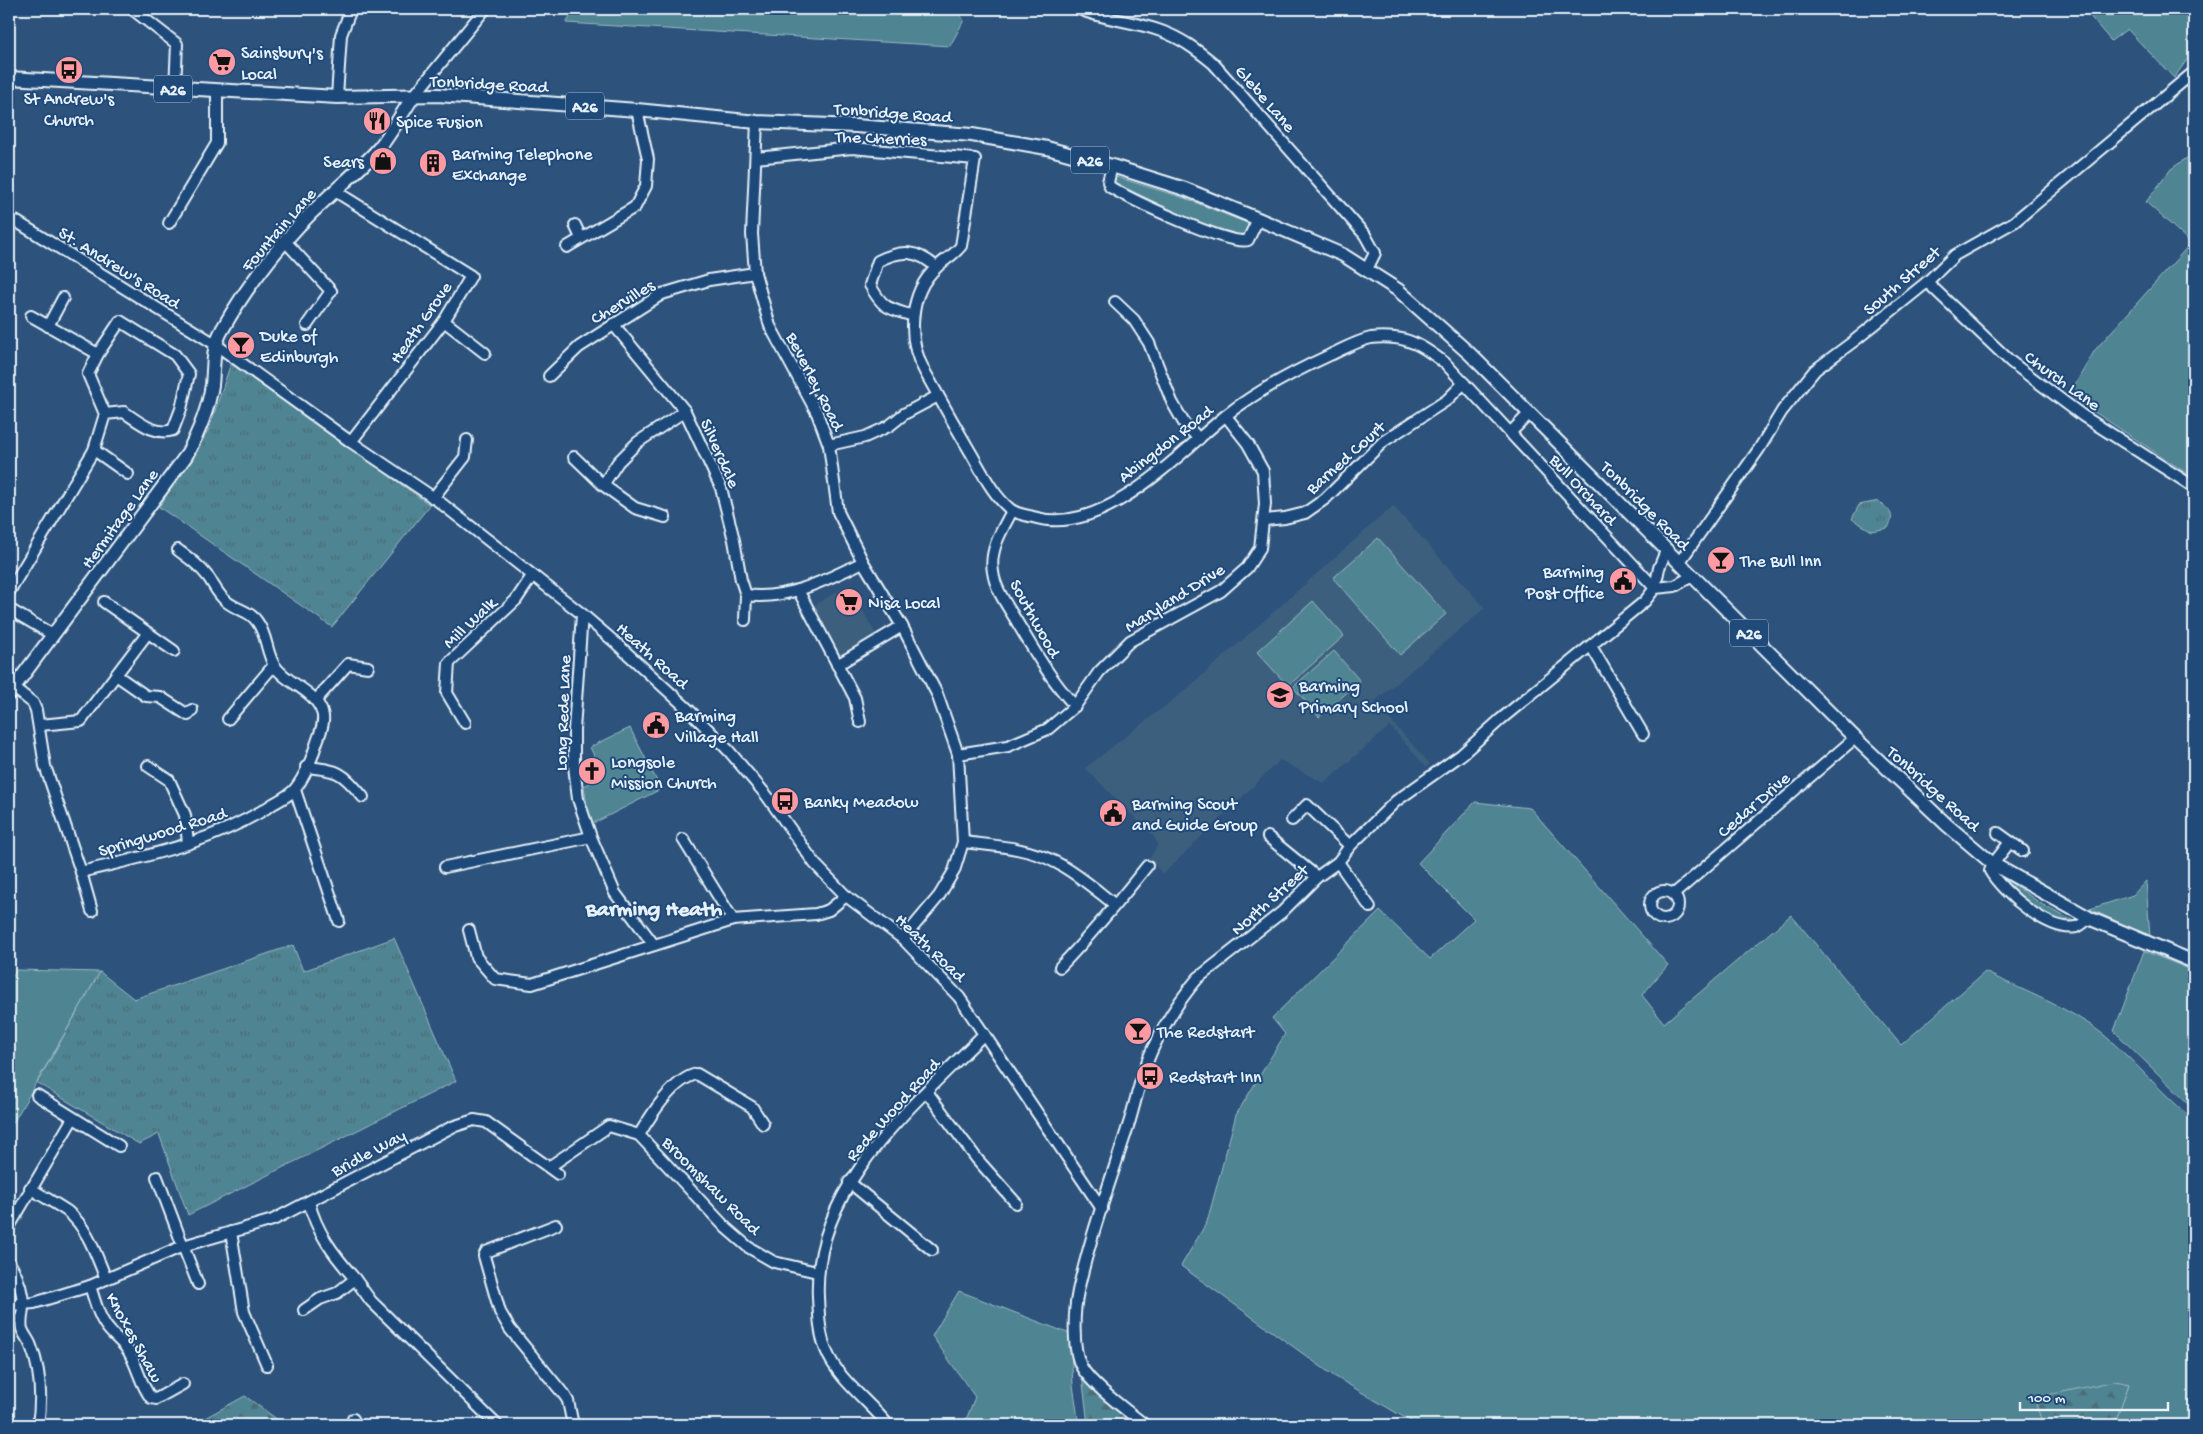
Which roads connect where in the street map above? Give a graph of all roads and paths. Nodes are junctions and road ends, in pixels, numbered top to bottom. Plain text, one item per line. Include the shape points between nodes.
1 (132, 9) edge
2 (350, 9) edge
3 (485, 9) edge
4 (1079, 9) edge
5 (2194, 72) edge
6 (9, 78) edge
7 (175, 89) junction
8 (217, 90) junction
9 (337, 97) junction
10 (413, 97) junction
11 (638, 110) junction
12 (757, 122) junction
13 (756, 158) junction
14 (1112, 166) junction
15 (335, 191) junction
16 (9, 217) edge
17 (1258, 219) junction
18 (169, 223) dead end
19 (575, 225) dead end
20 (581, 238) junction
21 (285, 241) junction
22 (567, 247) dead end
23 (936, 267) junction
24 (1367, 269) junction
25 (755, 273) junction
26 (1927, 282) junction
27 (63, 298) dead end
28 (1115, 302) dead end
29 (31, 316) dead end
30 (913, 316) junction
31 (444, 321) junction
32 (613, 324) junction
33 (307, 325) dead end
34 (48, 326) junction
35 (215, 344) junction
36 (485, 353) dead end
37 (98, 354) junction
38 (549, 376) dead end
39 (1464, 384) junction
40 (938, 396) junction
41 (685, 411) junction
42 (1530, 413) junction
43 (105, 414) junction
44 (1226, 416) junction
45 (1510, 434) junction
46 (1199, 439) junction
47 (467, 440) dead end
48 (351, 442) junction
49 (829, 444) junction
50 (94, 450) junction
51 (574, 457) dead end
52 (128, 474) dead end
53 (603, 485) junction
54 (2194, 487) edge
55 (433, 498) junction
56 (1012, 511) junction
57 (665, 517) dead end
58 (1264, 520) junction
59 (178, 550) dead end
60 (1666, 551) junction
61 (863, 562) junction
62 (1679, 563) junction
63 (532, 576) junction
64 (1692, 576) junction
65 (1655, 588) junction
66 (798, 590) junction
67 (9, 592) edge
68 (746, 594) junction
69 (104, 602) dead end
70 (9, 609) edge
71 (582, 614) junction
72 (745, 620) dead end
73 (902, 626) junction
74 (147, 634) junction
75 (53, 635) junction
76 (1591, 646) junction
77 (174, 652) dead end
78 (274, 665) junction
79 (837, 665) junction
80 (368, 666) dead end
81 (116, 675) junction
82 (11, 691) edge
83 (316, 700) junction
84 (1075, 706) junction
85 (192, 710) dead end
86 (228, 719) dead end
87 (860, 722) dead end
88 (465, 723) dead end
89 (40, 725) junction
90 (1643, 734) dead end
91 (1855, 738) junction
92 (958, 754) junction
93 (148, 766) dead end
94 (306, 767) junction
95 (295, 790) junction
96 (363, 797) dead end
97 (1292, 820) dead end
98 (1998, 833) dead end
99 (591, 837) junction
100 (1268, 837) dead end
101 (683, 839) dead end
102 (963, 842) junction
103 (2010, 842) junction
104 (188, 843) junction
105 (1350, 846) junction
106 (2023, 851) dead end
107 (1338, 862) junction
108 (1149, 863) dead end
109 (1993, 864) junction
110 (445, 867) dead end
111 (81, 872) junction
112 (1317, 877) junction
113 (1673, 895) dead end
114 (846, 896) junction
115 (1114, 904) junction
116 (1370, 907) dead end
117 (92, 911) dead end
118 (2088, 918) junction
119 (732, 920) junction
120 (339, 921) dead end
121 (469, 930) dead end
122 (903, 939) junction
123 (654, 945) junction
124 (2194, 962) edge
125 (1060, 967) dead end
126 (984, 1034) junction
127 (927, 1092) junction
128 (37, 1095) dead end
129 (73, 1118) junction
130 (763, 1124) dead end
131 (639, 1135) junction
132 (119, 1146) dead end
133 (549, 1167) junction
134 (558, 1174) dead end
135 (157, 1177) dead end
136 (849, 1182) junction
137 (30, 1188) junction
138 (309, 1202) junction
139 (1016, 1203) dead end
140 (1102, 1209) junction
141 (556, 1225) dead end
142 (9, 1227) edge
143 (232, 1232) junction
144 (180, 1247) junction
145 (932, 1250) dead end
146 (9, 1262) edge
147 (817, 1272) junction
148 (106, 1279) junction
149 (355, 1279) junction
150 (198, 1284) dead end
151 (90, 1286) junction
152 (23, 1303) junction
153 (9, 1305) edge
154 (304, 1310) dead end
155 (267, 1365) dead end
156 (183, 1384) dead end
157 (492, 1423) edge
158 (38, 1425) edge
159 (573, 1425) edge
160 (888, 1425) edge
161 (1145, 1425) edge

1 - 7 street via 177,44
2 - 9 street via 340,35
3 - 10 street
4 - 24 street, Glebe Lane via 1160,30 1188,43 1213,63 1365,235 1375,253
5 - 26 street, South Street via 2014,222 1955,254
6 - 7 main road, Tonbridge Road / A26
7 - 8 main road, Tonbridge Road / A26
8 - 9 main road, Tonbridge Road / A26
8 - 18 street via 217,143
9 - 10 main road, Tonbridge Road / A26
10 - 11 main road, Tonbridge Road / A26 via 438,95
10 - 15 main road, Fountain Lane via 380,147
11 - 12 main road, Tonbridge Road / A26
11 - 20 street via 648,159 646,186 635,207
12 - 13 street, Beverley Road
12 - 14 main road, Tonbridge Road / A26 via 972,135 1047,148
13 - 23 street, The Cherries via 852,148 975,159 960,246 953,257
13 - 25 street, Beverley Road via 752,234
14 - 17 main road, Tonbridge Road / A26 via 1185,189
14 - 17 street via 1110,187 1180,220 1235,241 1248,240
15 - 21 main road, Fountain Lane
15 - 31 street, Heath Grove via 471,276
16 - 35 street, St. Andrew's Road
17 - 24 main road, Tonbridge Road / A26
19 - 20 street
20 - 22 street
21 - 33 street via 331,291
21 - 35 main road, Fountain Lane via 249,289
23 - 30 street via 924,283
23 - 30 street via 925,258 905,252 891,254 878,261 870,285 876,297 884,306
24 - 42 main road, Tonbridge Road / A26 via 1398,290
25 - 32 street, Chervilles via 708,280 662,294
25 - 49 street, Beverley Road via 770,326 817,413
26 - 54 street, Church Lane via 2011,362 2083,416
26 - 62 street, South Street via 1815,370 1782,411
27 - 34 street
28 - 46 street via 1134,320 1150,343 1172,402 1184,423
29 - 34 street
30 - 40 street via 919,363
31 - 36 street
31 - 48 street, Heath Grove
32 - 38 street, Chervilles via 579,346
32 - 41 street, Silverdale
34 - 37 street
35 - 48 street, Heath Road
35 - 75 main road, Hermitage Lane via 207,406 201,427 186,456
37 - 43 street via 88,374
37 - 43 street via 120,321 175,355 189,374 173,430 158,432 124,412
39 - 44 street, Abingdon Road via 1420,345 1397,338 1372,338 1298,370
39 - 45 street, Abingdon Road
39 - 58 street, Barned Court via 1447,400 1384,442 1325,500 1306,513
40 - 49 street via 866,437
40 - 56 street via 999,499
41 - 53 street via 638,442 618,462
41 - 68 street, Silverdale via 721,488
42 - 45 street
42 - 60 main road, Tonbridge Road / A26
43 - 50 street
44 - 46 street, Abingdon Road
44 - 58 street, Maryland Drive via 1248,444 1263,471
45 - 65 street, Bull Orchard
46 - 56 street, Abingdon Road via 1126,495 1095,512 1073,520 1046,521
47 - 55 street via 465,457
48 - 55 street, Heath Road
49 - 61 street, Beverley Road via 838,512
50 - 52 street
50 - 67 street
51 - 53 street
53 - 57 street via 635,508
55 - 63 street, Heath Road
56 - 84 street, Southwood via 994,549 992,572 1036,656
58 - 84 street, Maryland Drive via 1260,548 1247,568 1221,591 1130,641 1099,672
59 - 78 street via 195,561 228,604 256,620 265,634
60 - 62 main road, Tonbridge Road / A26
60 - 65 street, North Street
61 - 66 street
61 - 73 street, Beverley Road
62 - 64 main road, Tonbridge Road / A26
63 - 71 street, Heath Road
63 - 88 street, Mill Walk via 516,600 449,663 447,693
64 - 65 street via 1675,586
64 - 91 main road, Tonbridge Road / A26
65 - 76 street, North Street via 1645,601
66 - 68 street via 757,596
66 - 79 street
68 - 72 street, Silverdale
69 - 74 street
70 - 75 street
71 - 99 street, Long Rede Lane via 574,766 578,799
71 - 114 street, Heath Road via 729,751 767,796 815,864
73 - 79 street
73 - 92 street, Beverley Road via 937,694
74 - 77 street
74 - 81 street
75 - 82 main road, Hermitage Lane
76 - 90 street
76 - 105 street, North Street via 1461,755 1396,801
78 - 83 street
78 - 86 street
79 - 87 street via 855,698
80 - 83 street via 348,664
81 - 85 street via 146,696 160,697 188,716
81 - 89 street via 81,721
82 - 89 street via 33,703
83 - 94 street via 323,713 322,725
84 - 92 street, Maryland Drive via 1048,729 1008,746
89 - 111 street via 45,766
91 - 109 main road, Tonbridge Road / A26
91 - 113 street, Cedar Drive
92 - 102 street, Beverley Road
93 - 104 street via 169,780 185,815
94 - 95 street
94 - 96 street via 328,769 343,775
95 - 104 street, Springwood Road via 235,826
95 - 120 street
97 - 105 street via 1308,805
98 - 103 street
99 - 110 street
99 - 123 street, Long Rede Lane via 615,893
100 - 112 street
101 - 119 street
102 - 115 street via 1010,848 1057,863
102 - 122 street, Beverley Road via 954,871 939,896
103 - 106 street
103 - 109 street
104 - 111 street, Springwood Road
105 - 107 street, North Street
107 - 112 street, North Street
107 - 116 street
108 - 115 street
109 - 118 main road, Tonbridge Road / A26
109 - 118 street via 1990,871 1999,884 2014,900 2037,915 2073,928
111 - 117 street
112 - 140 street, North Street via 1282,912 1198,978 1177,1006 1141,1077
114 - 119 street via 829,910 816,914
114 - 122 street, Heath Road
115 - 125 street via 1098,928
118 - 124 main road, Tonbridge Road / A26
119 - 123 street
121 - 123 street via 476,957 495,979 532,984
122 - 126 street, Heath Road via 959,997
126 - 127 street, Rede Wood Road
126 - 140 street, Heath Road
127 - 136 street, Rede Wood Road via 888,1132
127 - 139 street via 977,1159
128 - 129 street
129 - 132 street
129 - 137 street
130 - 131 street via 752,1107 697,1074 688,1076 658,1106
131 - 133 street, Broomshaw Road via 608,1126
131 - 147 street, Broomshaw Road via 726,1228 748,1247 774,1262
133 - 134 street, Bridle Way
133 - 138 street, Bridle Way via 486,1122 474,1120 452,1127
135 - 144 street
136 - 145 street
136 - 147 street, Rede Wood Road via 828,1225
137 - 142 street
137 - 148 street via 67,1211 78,1222 87,1234
138 - 143 street, Bridle Way via 273,1220
138 - 149 street via 313,1218 333,1254
140 - 161 street, North Street via 1078,1292 1076,1344 1081,1366 1103,1390
141 - 159 street via 486,1252 484,1256 500,1312 523,1347 568,1401
143 - 144 street, Bridle Way
143 - 155 street via 244,1312
144 - 148 street, Bridle Way
144 - 150 street
146 - 152 street via 16,1274
147 - 160 street, Rede Wood Road via 819,1323 826,1350 840,1374
148 - 151 street, Bridle Way
149 - 154 street via 337,1293
149 - 157 street via 371,1301
151 - 152 street, Bridle Way via 34,1303
151 - 156 street, Knoxes Shaw via 109,1331 130,1354 151,1398 156,1399
152 - 153 street, Bridle Way
152 - 158 street via 21,1328 30,1343 38,1369

